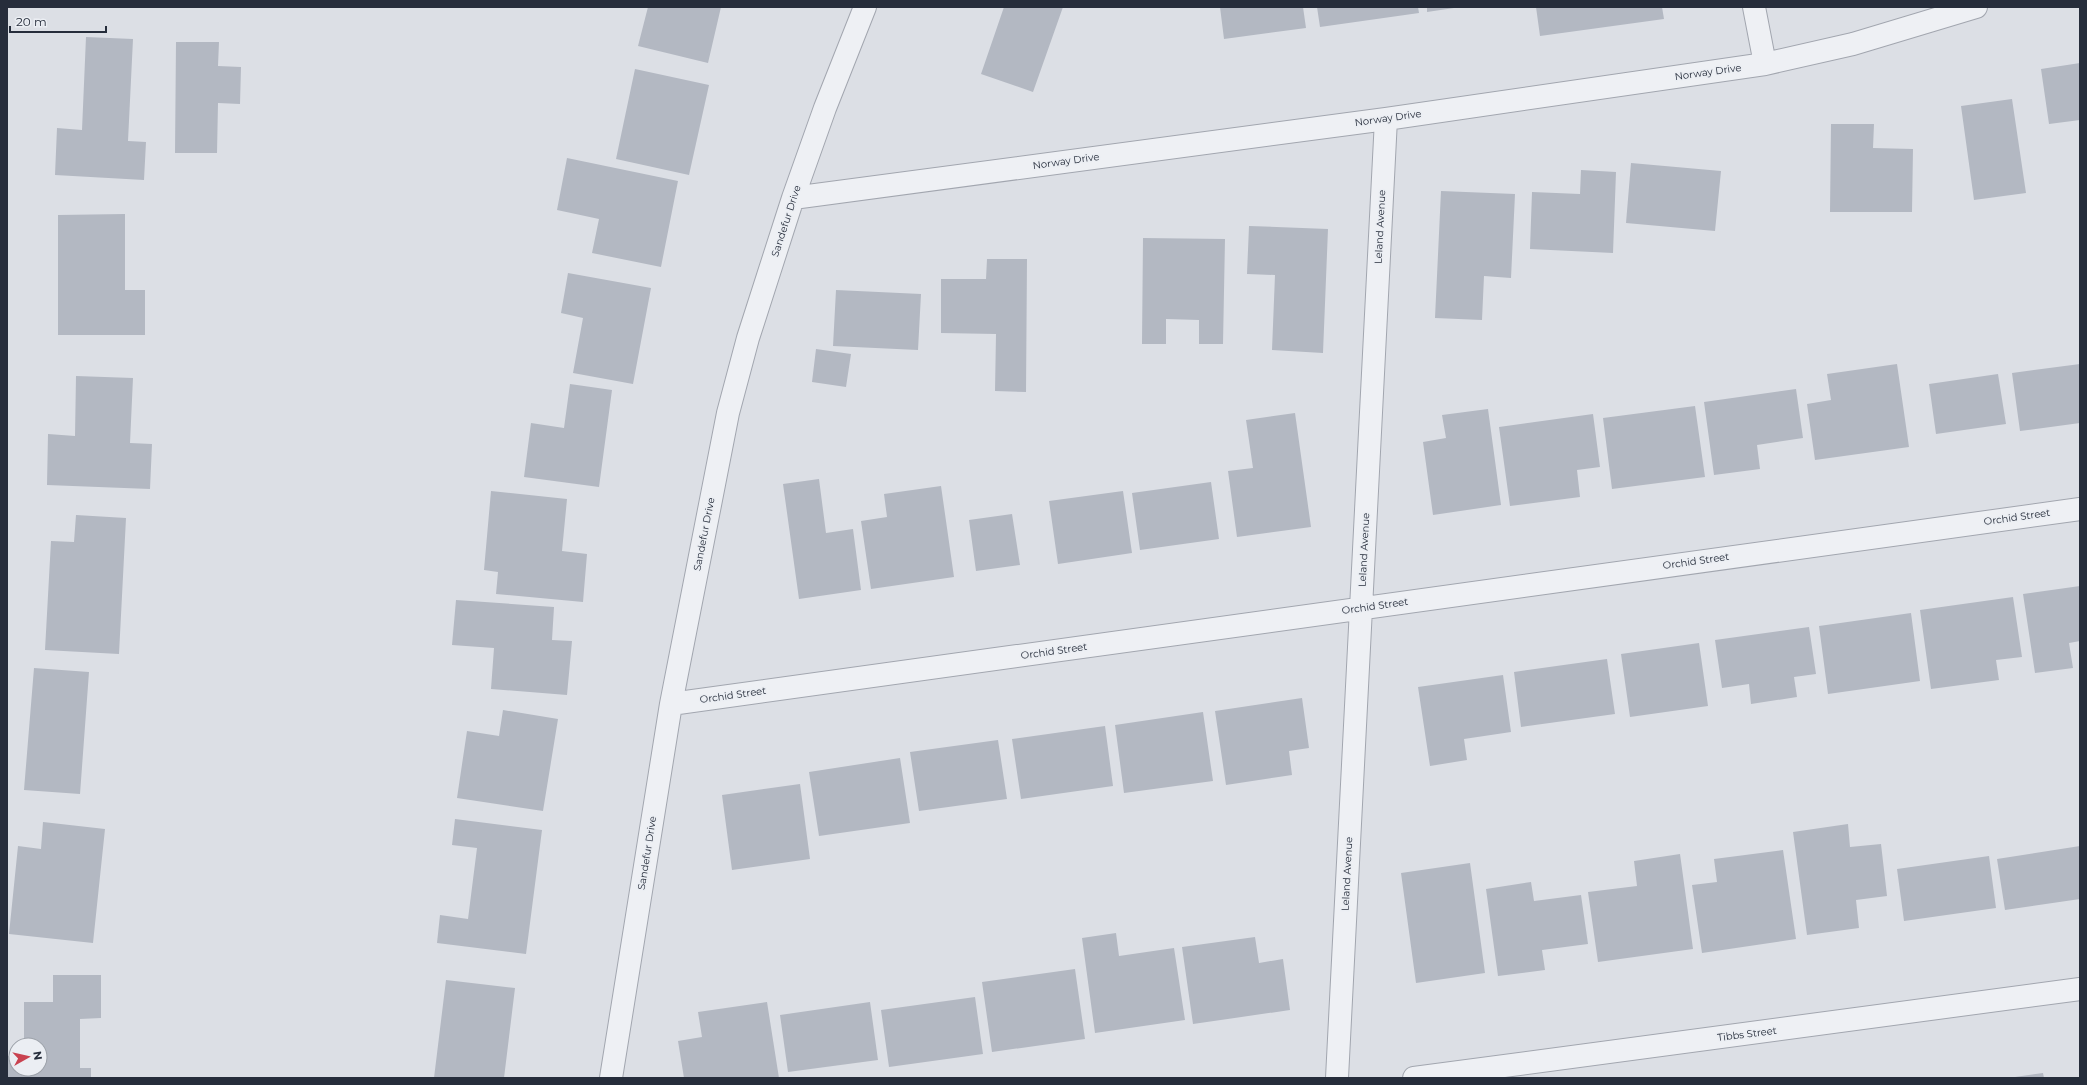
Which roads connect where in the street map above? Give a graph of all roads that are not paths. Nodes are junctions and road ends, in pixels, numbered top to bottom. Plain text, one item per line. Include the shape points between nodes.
1 (866, 7) edge
2 (1754, 7) edge
3 (1976, 7) edge
4 (1765, 64) junction
5 (1386, 119) junction
6 (793, 198) junction
7 (2080, 509) edge
8 (1362, 608) junction
9 (671, 704) junction
10 (2080, 989) edge
11 (610, 1078) edge
12 (1337, 1078) edge
13 (1414, 1078) edge

1 - 6 street, Sandefur Drive via 825,108
2 - 4 street
3 - 4 street, Norway Drive via 1853,44
4 - 5 street, Norway Drive
5 - 6 street, Norway Drive
5 - 8 street, Leland Avenue
6 - 9 street, Sandefur Drive via 748,338 728,412
7 - 8 street, Orchid Street
8 - 9 street, Orchid Street
8 - 12 street, Leland Avenue
9 - 11 street, Sandefur Drive
10 - 13 street, Tibbs Street

